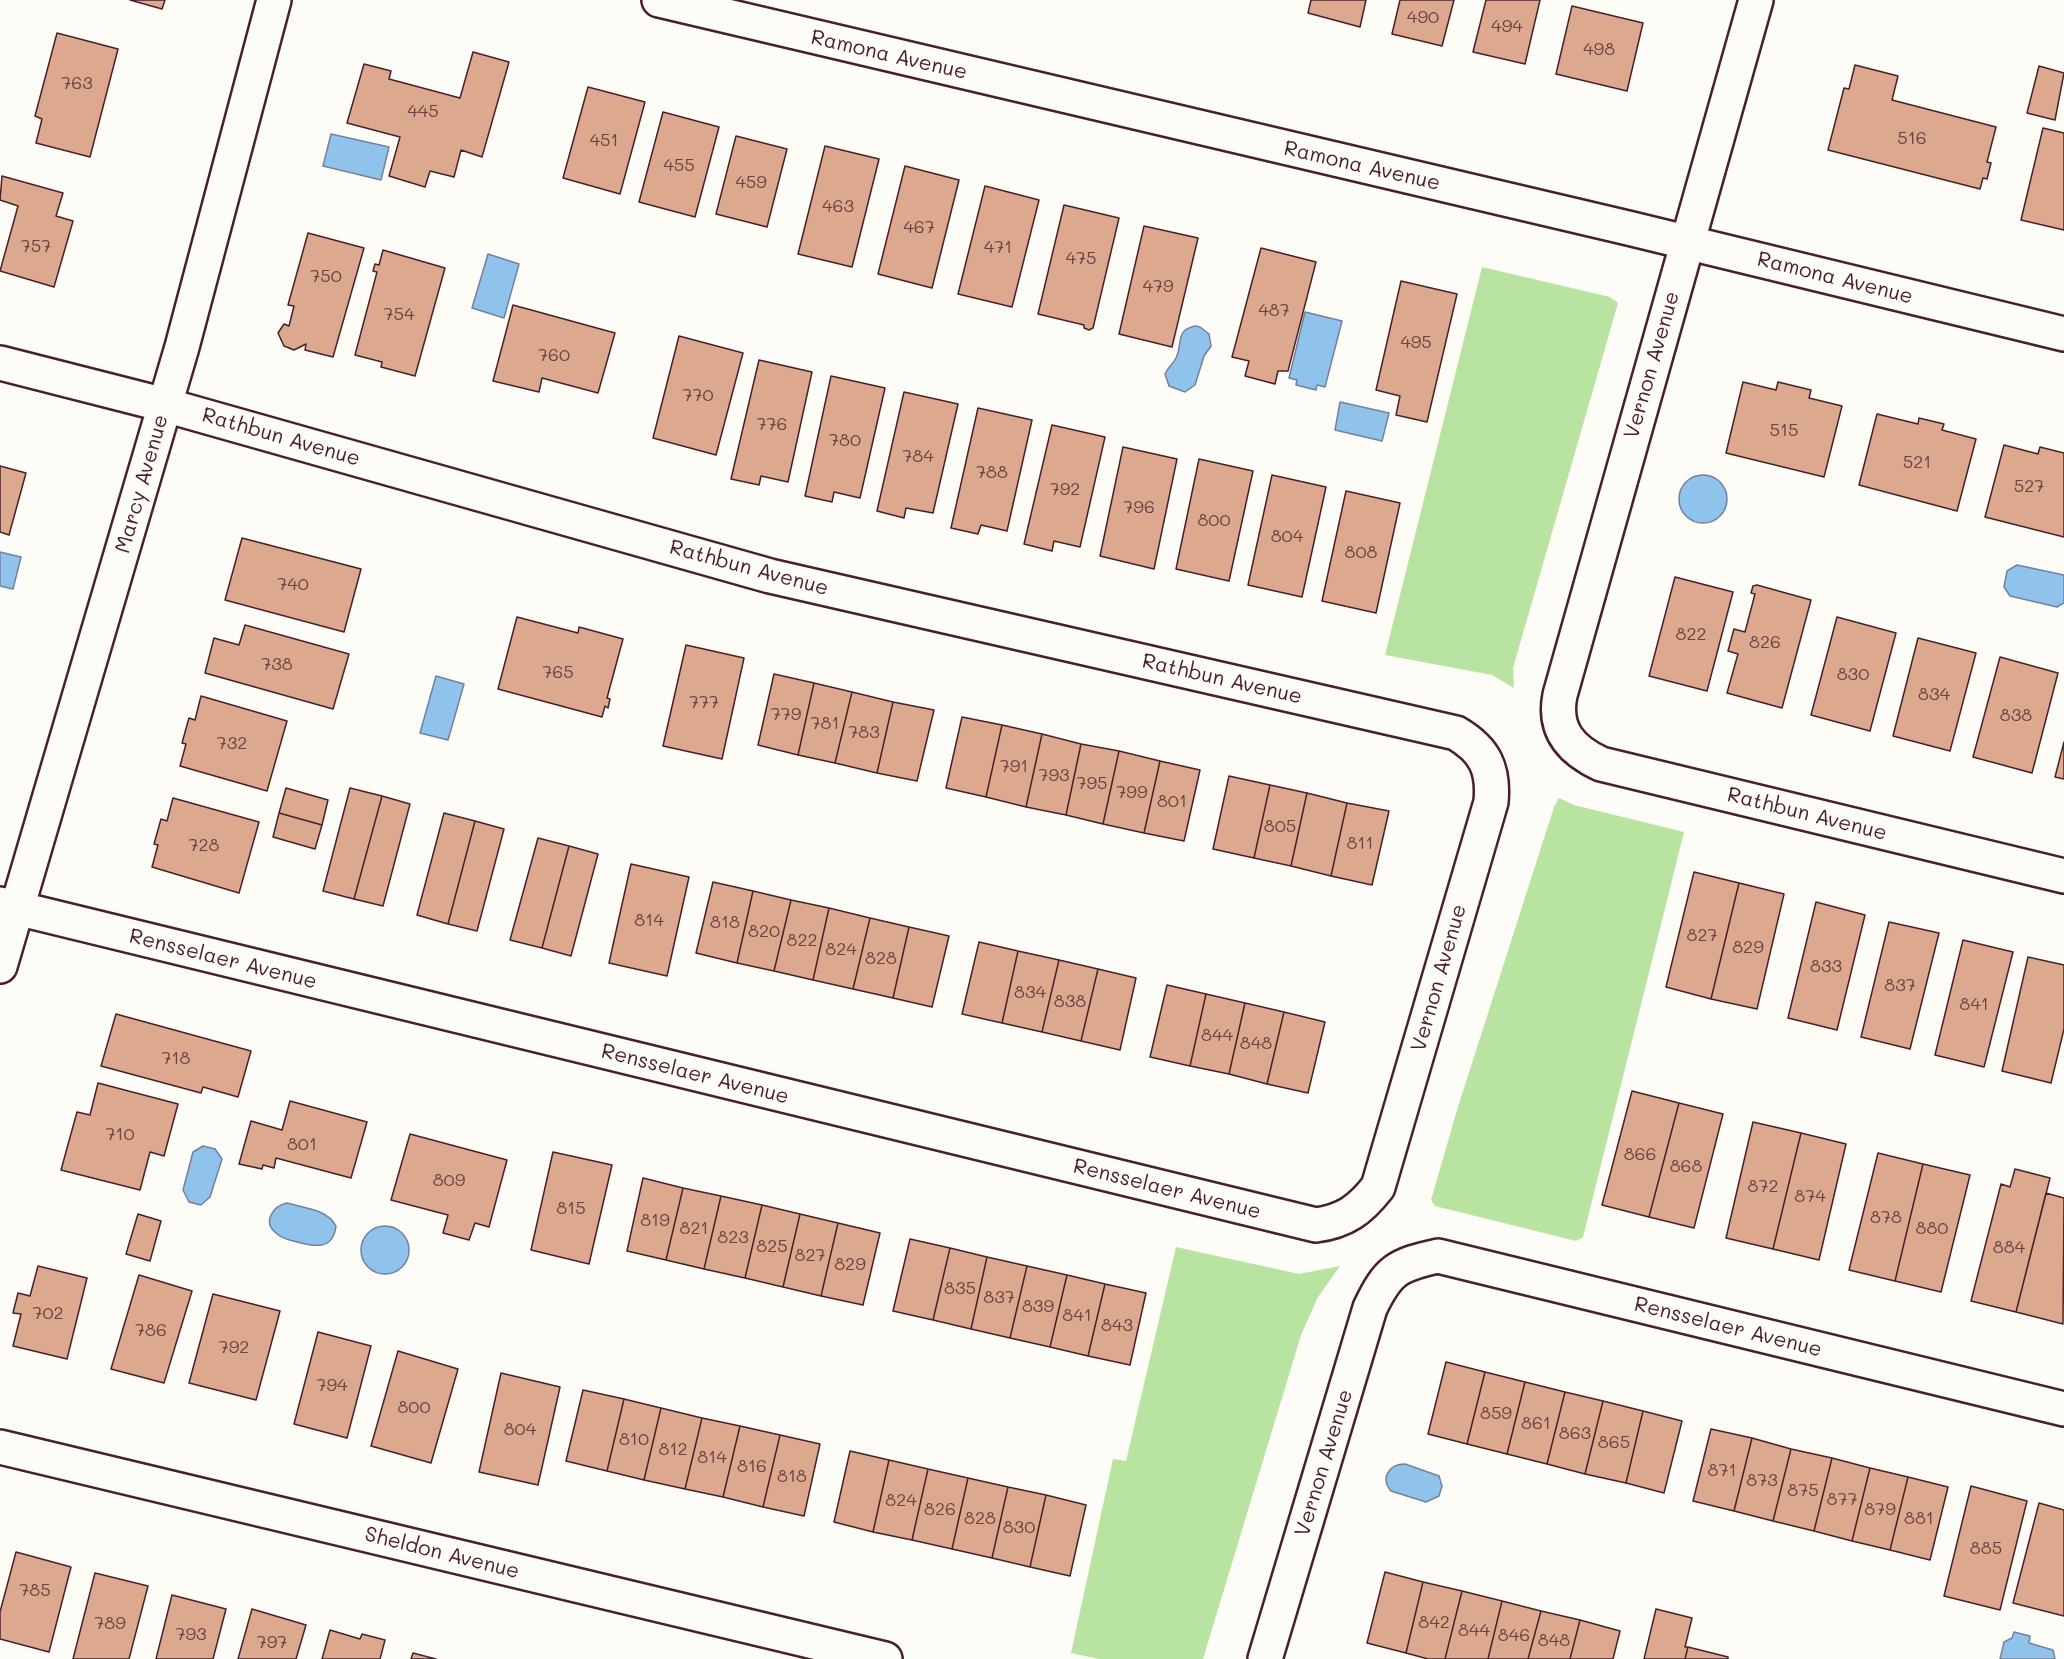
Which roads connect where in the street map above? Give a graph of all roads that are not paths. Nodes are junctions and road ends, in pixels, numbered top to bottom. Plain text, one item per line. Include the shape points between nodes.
1 (274, 0) edge
2 (659, 0) edge
3 (1756, 0) edge
4 (1687, 242) junction
5 (2064, 334) edge
6 (0, 363) edge
7 (165, 405) junction
8 (1562, 731) joint
9 (1490, 768) joint
10 (2064, 876) edge
11 (8, 906) edge
12 (0, 966) edge
13 (1378, 1187) joint
14 (1393, 1271) joint
15 (2064, 1409) edge
16 (0, 1447) edge
17 (885, 1659) edge
18 (1265, 1659) edge

1 - 7 street, Marcy Avenue
2 - 4 street, Ramona Avenue
3 - 4 street, Vernon Avenue
4 - 5 street, Ramona Avenue
4 - 8 street, Vernon Avenue via 1560,694 1558,714
6 - 7 street, Rathbun Avenue
7 - 9 street, Rathbun Avenue via 770,576 1456,733 1479,750
7 - 11 street, Marcy Avenue
8 - 10 street, Rathbun Avenue via 1575,749 1601,764
9 - 13 street, Vernon Avenue via 1491,802
11 - 12 street, Marcy Avenue
11 - 13 street, Rensselaer Avenue via 1317,1225 1336,1223 1354,1214
14 - 15 street, Rensselaer Avenue via 1438,1256
14 - 18 street, Vernon Avenue via 1370,1308
16 - 17 street, Sheldon Avenue

